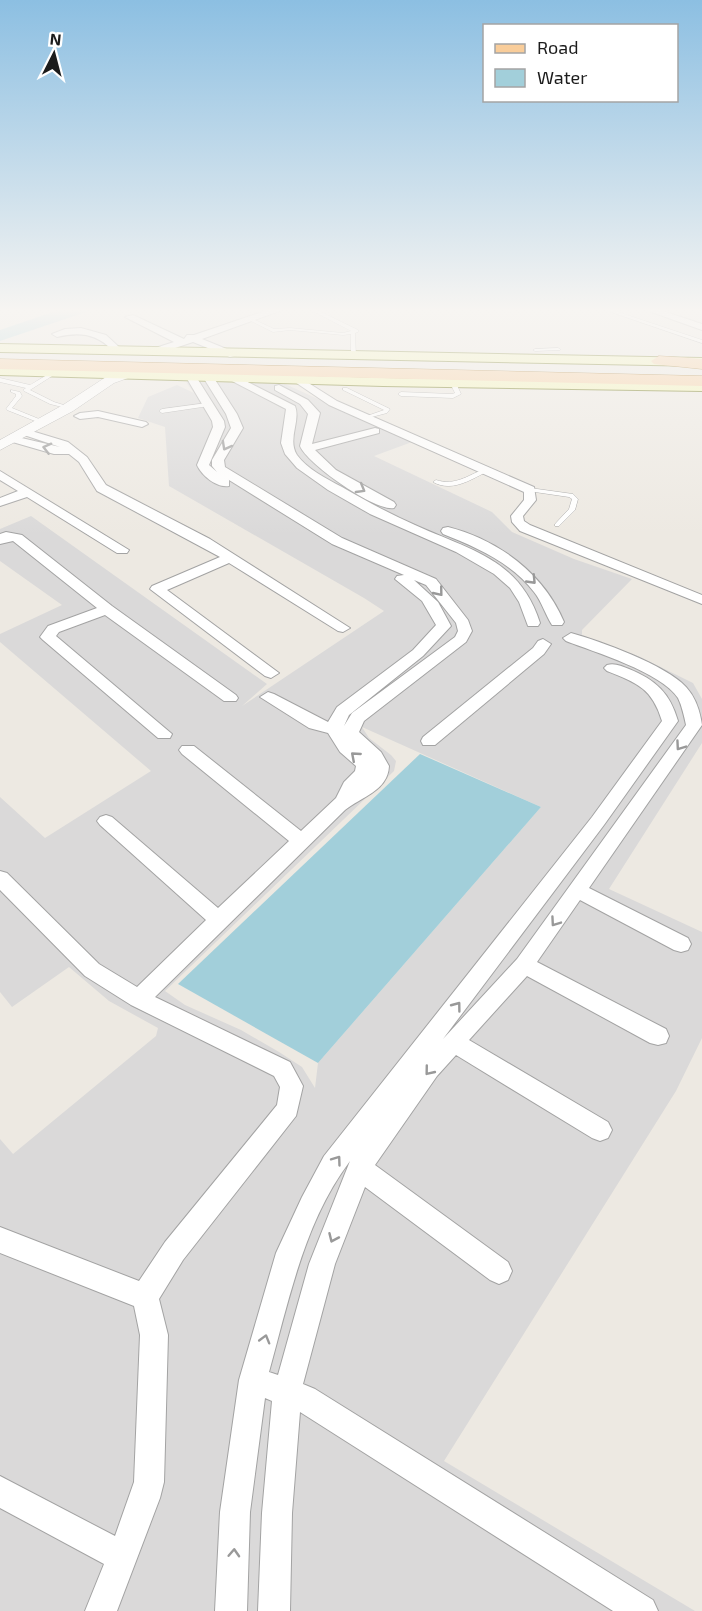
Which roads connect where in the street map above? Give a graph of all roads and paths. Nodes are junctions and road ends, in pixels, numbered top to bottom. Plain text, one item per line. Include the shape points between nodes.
1 (15, 384) edge
2 (35, 384) edge
3 (104, 384) edge
4 (195, 384) edge
5 (213, 384) edge
6 (248, 384) edge
7 (276, 384) edge
8 (305, 384) edge
9 (454, 384) edge
10 (526, 384) edge
11 (702, 387) edge
12 (29, 388) junction
13 (345, 389) dead end
14 (289, 394) junction
15 (402, 394) dead end
16 (274, 398) junction
17 (67, 409) junction
18 (211, 410) junction
19 (162, 411) dead end
20 (230, 412) junction
21 (80, 416) junction
22 (366, 418) junction
23 (42, 422) junction
24 (142, 424) dead end
25 (70, 425) dead end
26 (375, 431) dead end
27 (288, 432) junction
28 (308, 433) junction
29 (19, 435) junction
30 (0, 446) edge
31 (307, 449) junction
32 (484, 471) junction
33 (0, 475) edge
34 (337, 475) junction
35 (227, 479) junction
36 (321, 480) junction
37 (436, 482) dead end
38 (530, 490) junction
39 (28, 492) junction
40 (0, 502) edge
41 (557, 525) dead end
42 (0, 540) edge
43 (122, 550) dead end
44 (498, 553) junction
45 (230, 558) junction
46 (364, 558) junction
47 (483, 560) junction
48 (702, 600) edge
49 (107, 609) junction
50 (533, 623) junction
51 (343, 628) dead end
52 (558, 637) junction
53 (425, 657) junction
54 (271, 673) dead end
55 (268, 697) dead end
56 (230, 698) dead end
57 (343, 732) junction
58 (164, 734) dead end
59 (429, 741) dead end
60 (188, 750) dead end
61 (106, 821) dead end
62 (598, 821) junction
63 (621, 831) junction
64 (301, 841) junction
65 (0, 878) edge
66 (577, 890) junction
67 (218, 919) junction
68 (681, 944) dead end
69 (524, 965) junction
70 (139, 999) junction
71 (658, 1036) dead end
72 (454, 1043) junction
73 (600, 1130) dead end
74 (359, 1168) junction
75 (0, 1240) edge
76 (499, 1271) dead end
77 (145, 1297) junction
78 (253, 1380) junction
79 (287, 1392) junction
80 (0, 1491) edge
81 (122, 1557) junction
82 (101, 1611) edge
83 (231, 1611) edge
84 (274, 1611) edge
85 (642, 1611) edge

1 - 12 lane
2 - 12 lane
3 - 17 street
4 - 18 street
5 - 20 street
6 - 16 street
7 - 14 street
8 - 22 street
9 - 15 lane via 458,394 453,396
10 - 11 main road
12 - 17 lane
12 - 23 lane via 15,392 19,396 9,409
13 - 22 lane via 387,409
14 - 16 street
14 - 28 street via 314,413 314,424
16 - 27 street via 291,408
17 - 21 street
17 - 23 street
18 - 19 lane
18 - 20 street
18 - 35 street via 218,421 218,435 203,465 206,471
20 -> 35 street via 237,428 218,460
21 - 24 street via 98,414
21 - 25 street
22 - 32 street
23 - 29 street
26 - 31 street
27 - 28 street
27 - 36 street via 287,447 292,456
28 - 31 street
29 - 30 street
29 - 45 street via 54,450 72,451 83,460 101,488
31 - 34 street
32 - 37 lane via 451,486
32 - 38 street
33 - 39 street
34 - 36 street
34 -> 44 street via 415,518
35 - 46 street
36 - 47 street via 402,525
38 - 41 lane via 571,495 575,499 572,510
38 - 48 street via 530,500 517,516 525,528
39 - 40 street
39 - 43 street
42 - 49 street via 6,536 17,538
44 - 47 street
44 -> 52 street via 536,582 552,606
45 - 51 street
45 - 54 street via 157,589
46 - 53 street via 410,582 442,617 444,626
46 -> 53 street via 431,582 464,623 461,639
47 - 50 street via 515,586 531,608
49 - 56 street
49 - 58 street via 53,629 48,637
50 - 52 street via 548,620
50 - 52 street via 529,637
52 - 59 street
52 - 62 street via 651,686 664,699 670,721
52 -> 63 street via 644,667 667,679 686,697 694,725
53 - 57 street
55 - 57 street via 315,724
57 - 64 street via 378,760 381,768 377,779 363,793 343,802
60 - 64 street
61 - 67 street
62 - 63 street
78 -> 62 street via 289,1253 333,1164
63 - 66 street
64 - 67 street
65 - 70 street via 92,970
66 - 68 street
66 -> 69 street
67 - 70 street
69 - 71 street
69 - 72 street
70 - 77 street via 282,1069 292,1086 288,1109 174,1251
72 - 73 street
72 -> 74 street via 429,1069
74 - 76 street
74 -> 79 street via 322,1264
75 - 77 street
77 - 81 street via 154,1335 148,1482 146,1498
78 - 79 street
83 -> 78 street via 235,1512
79 - 84 street
79 - 85 street via 305,1399
80 - 81 street
81 - 82 street

